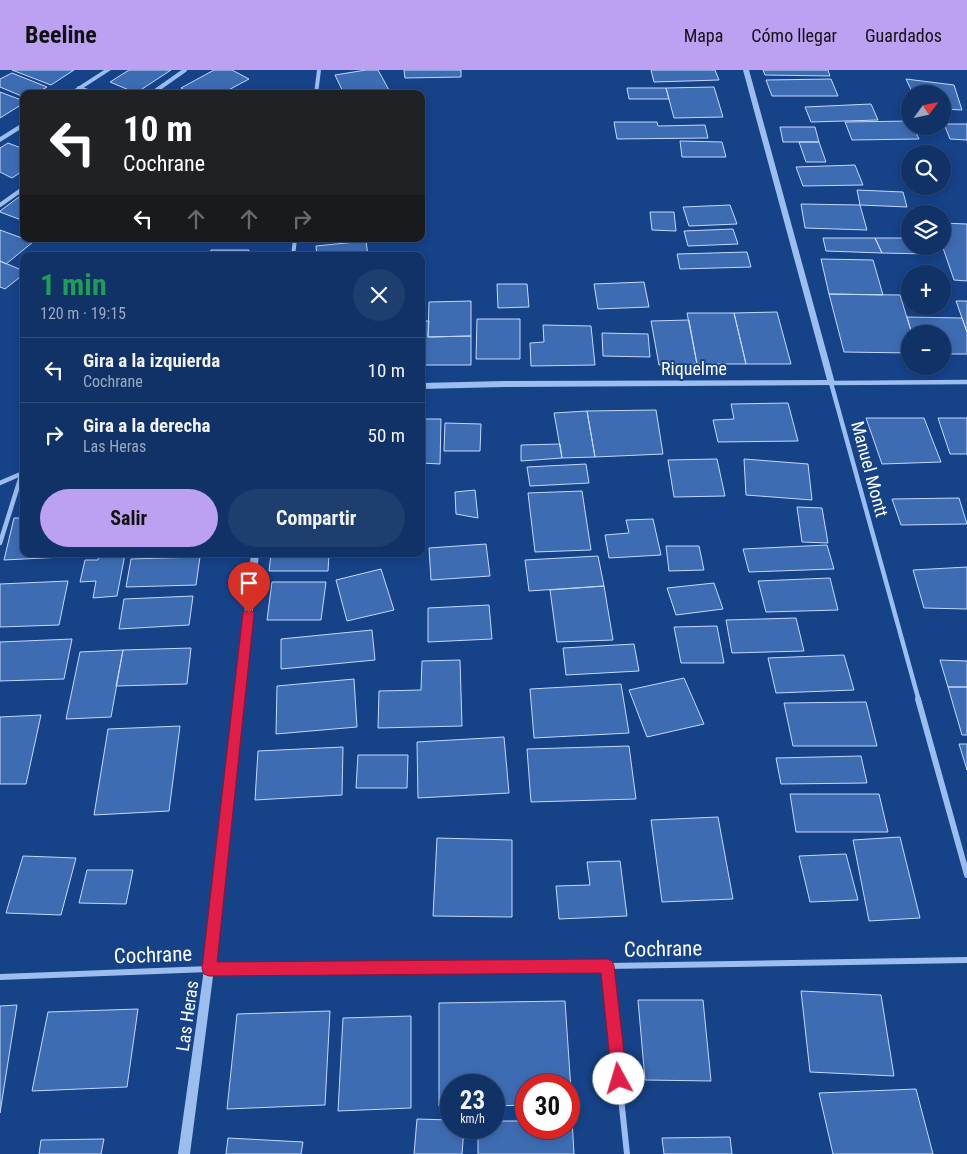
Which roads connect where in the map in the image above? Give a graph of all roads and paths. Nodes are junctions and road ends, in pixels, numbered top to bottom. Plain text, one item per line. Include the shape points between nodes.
1 (108, 70) edge
2 (185, 70) edge
3 (319, 70) edge
4 (746, 70) edge
5 (79, 88) junction
6 (76, 90) edge
7 (85, 90) edge
8 (157, 90) edge
9 (316, 90) edge
10 (20, 127) edge
11 (0, 140) edge
12 (20, 191) edge
13 (0, 205) edge
14 (967, 382) edge
15 (831, 383) junction
16 (425, 386) edge
17 (20, 474) edge
18 (20, 482) edge
19 (0, 483) edge
20 (0, 543) edge
21 (255, 557) edge
22 (967, 875) edge
23 (967, 960) edge
24 (607, 966) junction
25 (209, 969) junction
26 (0, 977) edge
27 (184, 1154) edge
28 (627, 1154) edge

1 - 5 street
2 - 8 street
3 - 9 street
4 - 15 street, Manuel Montt
5 - 6 street
5 - 7 street
10 - 11 street
12 - 13 street
14 - 15 street, Riquelme
15 - 16 street, Riquelme
15 - 22 street, Manuel Montt
17 - 19 street
18 - 20 street
21 - 25 street, Las Heras
23 - 24 street, Cochrane
24 - 25 street, Cochrane
24 - 28 street
25 - 26 street, Cochrane
25 - 27 street, Las Heras

